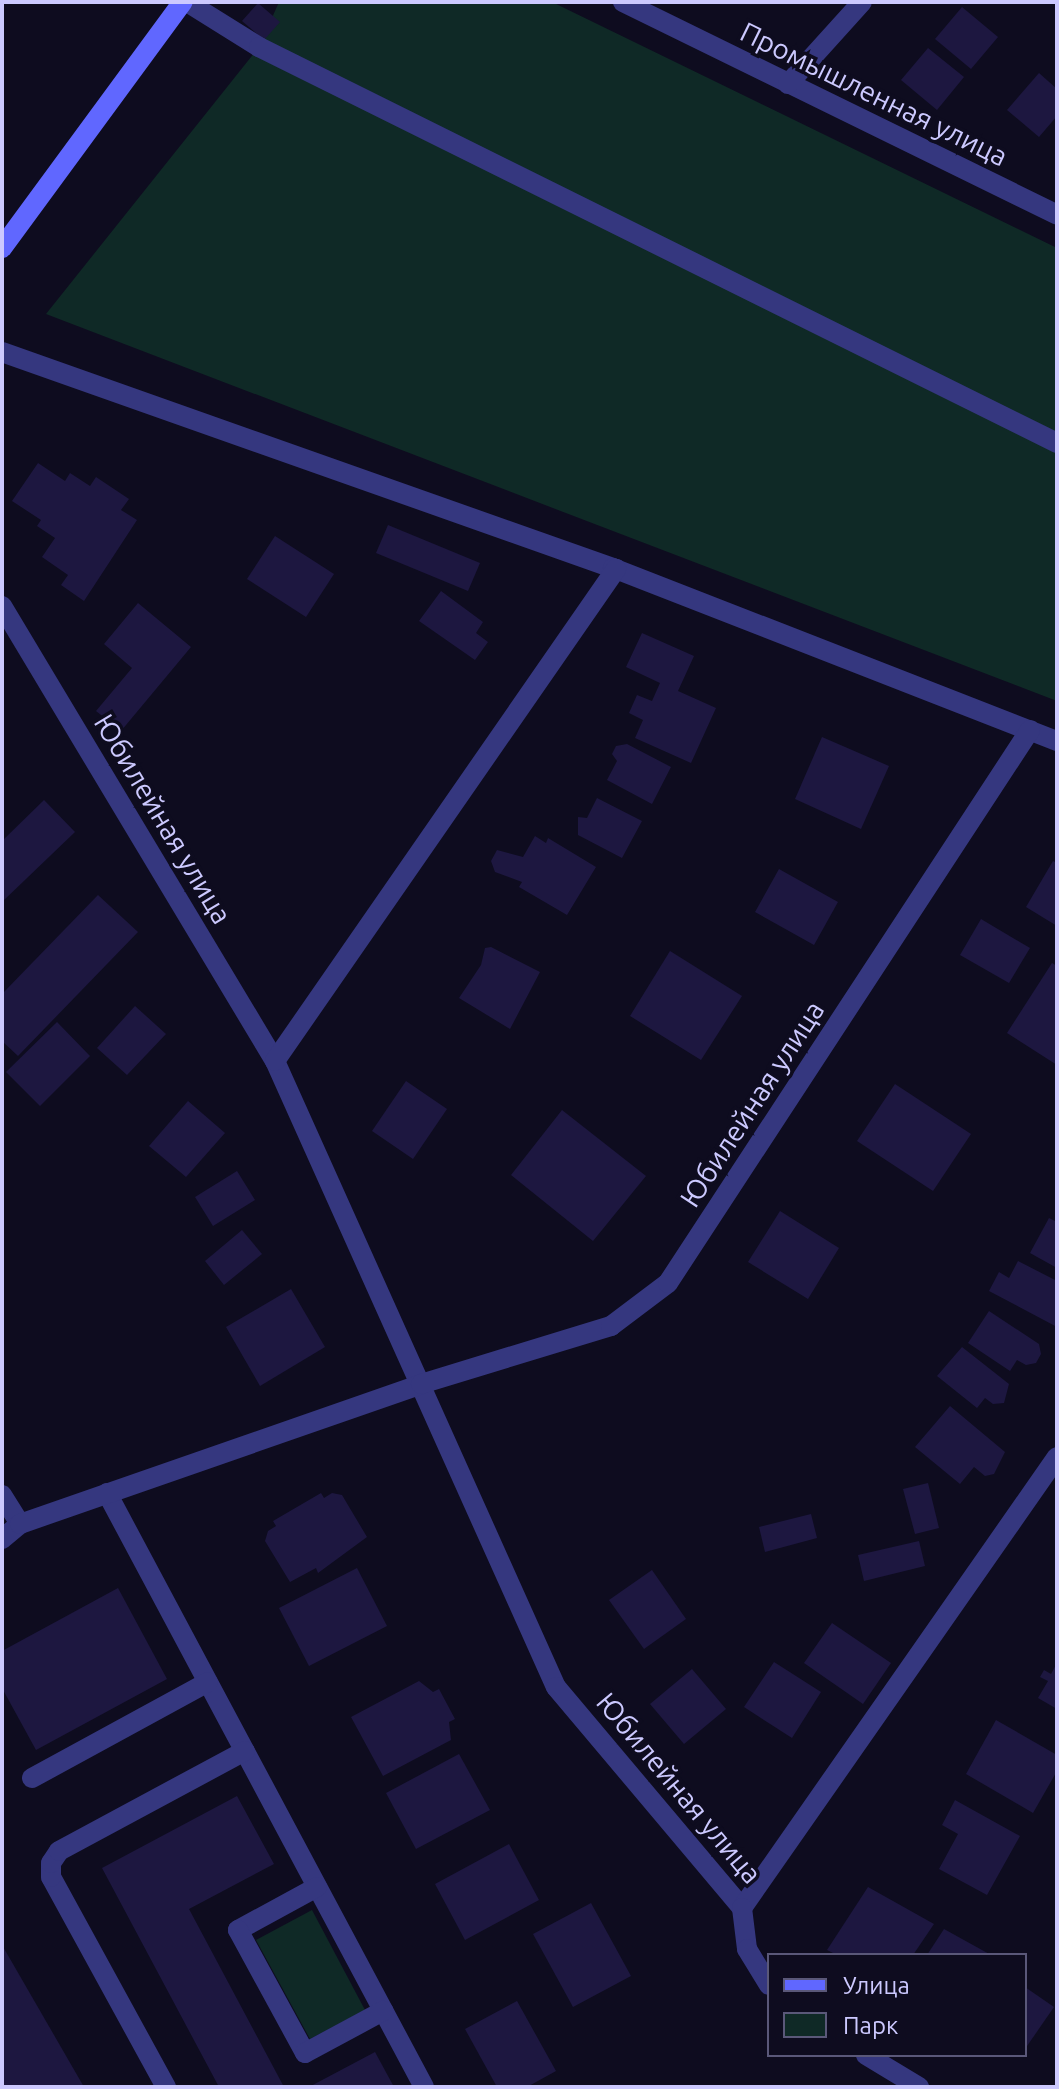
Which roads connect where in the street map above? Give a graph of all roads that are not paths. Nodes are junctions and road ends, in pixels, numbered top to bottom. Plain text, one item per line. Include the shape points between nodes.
1 (185, 2) edge
2 (623, 2) edge
3 (862, 2) edge
4 (788, 84) junction
5 (1057, 215) edge
6 (2, 248) edge
7 (2, 352) edge
8 (1057, 443) edge
9 (616, 569) junction
10 (2, 606) edge
11 (1030, 730) junction
12 (1057, 741) edge
13 (275, 1061) junction
14 (421, 1384) junction
15 (1057, 1457) edge
16 (107, 1493) junction
17 (2, 1495) edge
18 (20, 1524) junction
19 (2, 1539) edge
20 (208, 1682) junction
21 (245, 1751) junction
22 (32, 1778) dead end
23 (317, 1887) junction
24 (742, 1908) junction
25 (767, 1982) edge
26 (383, 2011) junction
27 (869, 2057) edge
28 (166, 2087) edge
29 (424, 2087) edge
30 (919, 2087) edge

1 - 6 street
1 - 8 street via 259,47
2 - 4 street, Промышленная улица
3 - 4 street
4 - 5 street, Промышленная улица
7 - 9 street
9 - 11 street
9 - 13 street
10 - 13 street, Юбилейная улица
11 - 12 street
11 - 14 street, Юбилейная улица via 668,1283 611,1326
13 - 14 street, Юбилейная улица
14 - 16 street
14 - 24 street, Юбилейная улица via 556,1687
15 - 24 street, Юбилейная улица
16 - 18 street
16 - 20 street
17 - 18 street
18 - 19 street
20 - 21 street
20 - 22 street
21 - 23 street
21 - 28 street via 59,1851 51,1863 51,1877
23 - 26 street
23 - 26 street via 238,1930 305,2053
24 - 25 street via 747,1949
26 - 29 street
27 - 30 street

